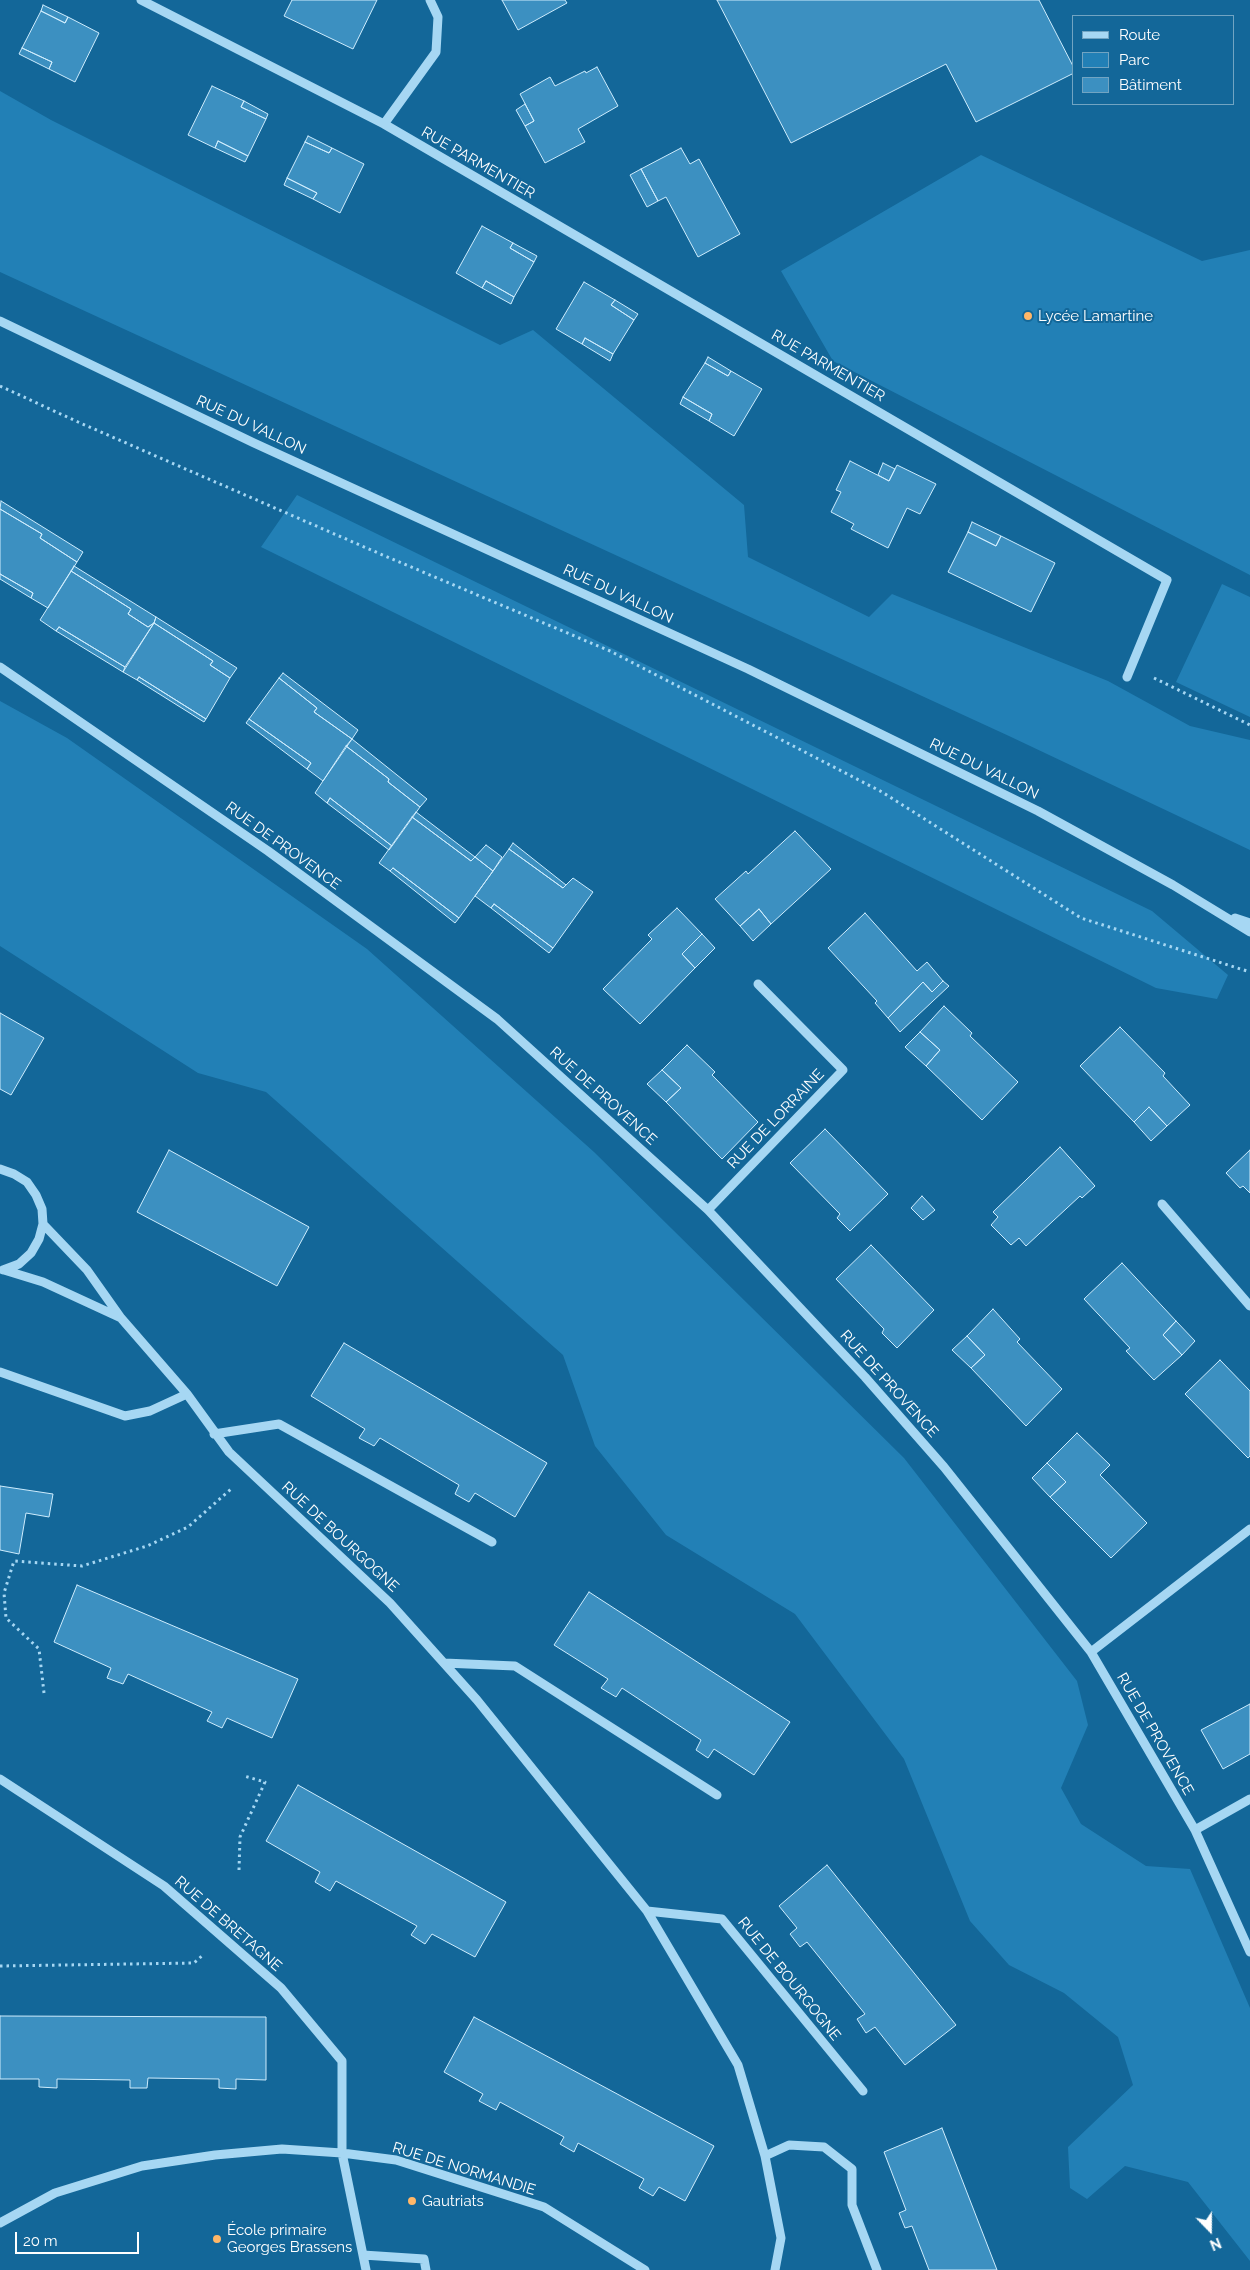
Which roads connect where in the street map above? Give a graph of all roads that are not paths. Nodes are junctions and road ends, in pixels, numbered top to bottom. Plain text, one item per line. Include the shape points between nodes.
1 (141, 0) edge
2 (430, 0) edge
3 (384, 124) junction
4 (0, 321) edge
5 (0, 667) edge
6 (1127, 677) dead end
7 (1216, 911) junction
8 (1250, 923) edge
9 (1250, 932) edge
10 (758, 984) dead end
11 (0, 1169) edge
12 (1162, 1204) dead end
13 (708, 1210) junction
14 (43, 1224) junction
15 (2, 1270) edge
16 (1250, 1306) edge
17 (121, 1318) junction
18 (0, 1372) edge
19 (187, 1394) junction
20 (214, 1434) junction
21 (1250, 1529) edge
22 (492, 1542) dead end
23 (1091, 1652) junction
24 (444, 1663) junction
25 (0, 1779) edge
26 (717, 1795) dead end
27 (1250, 1799) edge
28 (1196, 1830) junction
29 (647, 1911) junction
30 (1250, 1952) edge
31 (863, 2091) dead end
32 (342, 2153) junction
33 (765, 2156) junction
34 (0, 2223) edge
35 (363, 2255) junction
36 (366, 2270) edge
37 (426, 2270) edge
38 (645, 2270) edge
39 (775, 2270) edge
40 (876, 2270) edge

1 - 3 street, RUE PARMENTIER
2 - 3 street via 438,17 436,52
3 - 6 street, RUE PARMENTIER via 1167,580
4 - 7 street, RUE DU VALLON via 254,443 748,669 1038,811
5 - 13 street, RUE DE PROVENCE via 268,851 497,1019
7 - 8 street, RUE DU VALLON
7 - 9 street, RUE DU VALLON
10 - 13 street, RUE DE LORRAINE via 843,1070
11 - 14 street via 14,1174 31,1188 42,1209
12 - 16 street
13 - 23 street, RUE DE PROVENCE via 865,1377 944,1467
14 - 15 street via 31,1253 19,1264
14 - 17 street, RUE DE BOURGOGNE via 87,1270
15 - 17 street, RUE DE BOURGOGNE via 42,1282
17 - 19 street, RUE DE BOURGOGNE
18 - 19 street via 125,1416 150,1412
19 - 20 street, RUE DE BOURGOGNE
20 - 22 street via 280,1424
20 - 24 street, RUE DE BOURGOGNE via 229,1452 390,1603
21 - 23 street
23 - 28 street, RUE DE PROVENCE
24 - 26 street via 515,1666
24 - 29 street, RUE DE BOURGOGNE
25 - 32 street, RUE DE BRETAGNE via 164,1886 281,1988 342,2061
27 - 28 street
28 - 30 street, RUE DE PROVENCE
29 - 31 street, RUE DE BOURGOGNE via 722,1919
29 - 33 street, RUE DE BOURGOGNE via 738,2065
32 - 34 street, RUE DE NORMANDIE via 282,2149 142,2166 55,2193
32 - 35 street, RUE DE BRETAGNE
32 - 38 street, RUE DE NORMANDIE via 396,2160 544,2208
33 - 39 street, RUE DE BOURGOGNE via 781,2238
33 - 40 street via 789,2145 824,2147 852,2169 852,2206
35 - 36 street, RUE DE BRETAGNE
35 - 37 street via 424,2258

